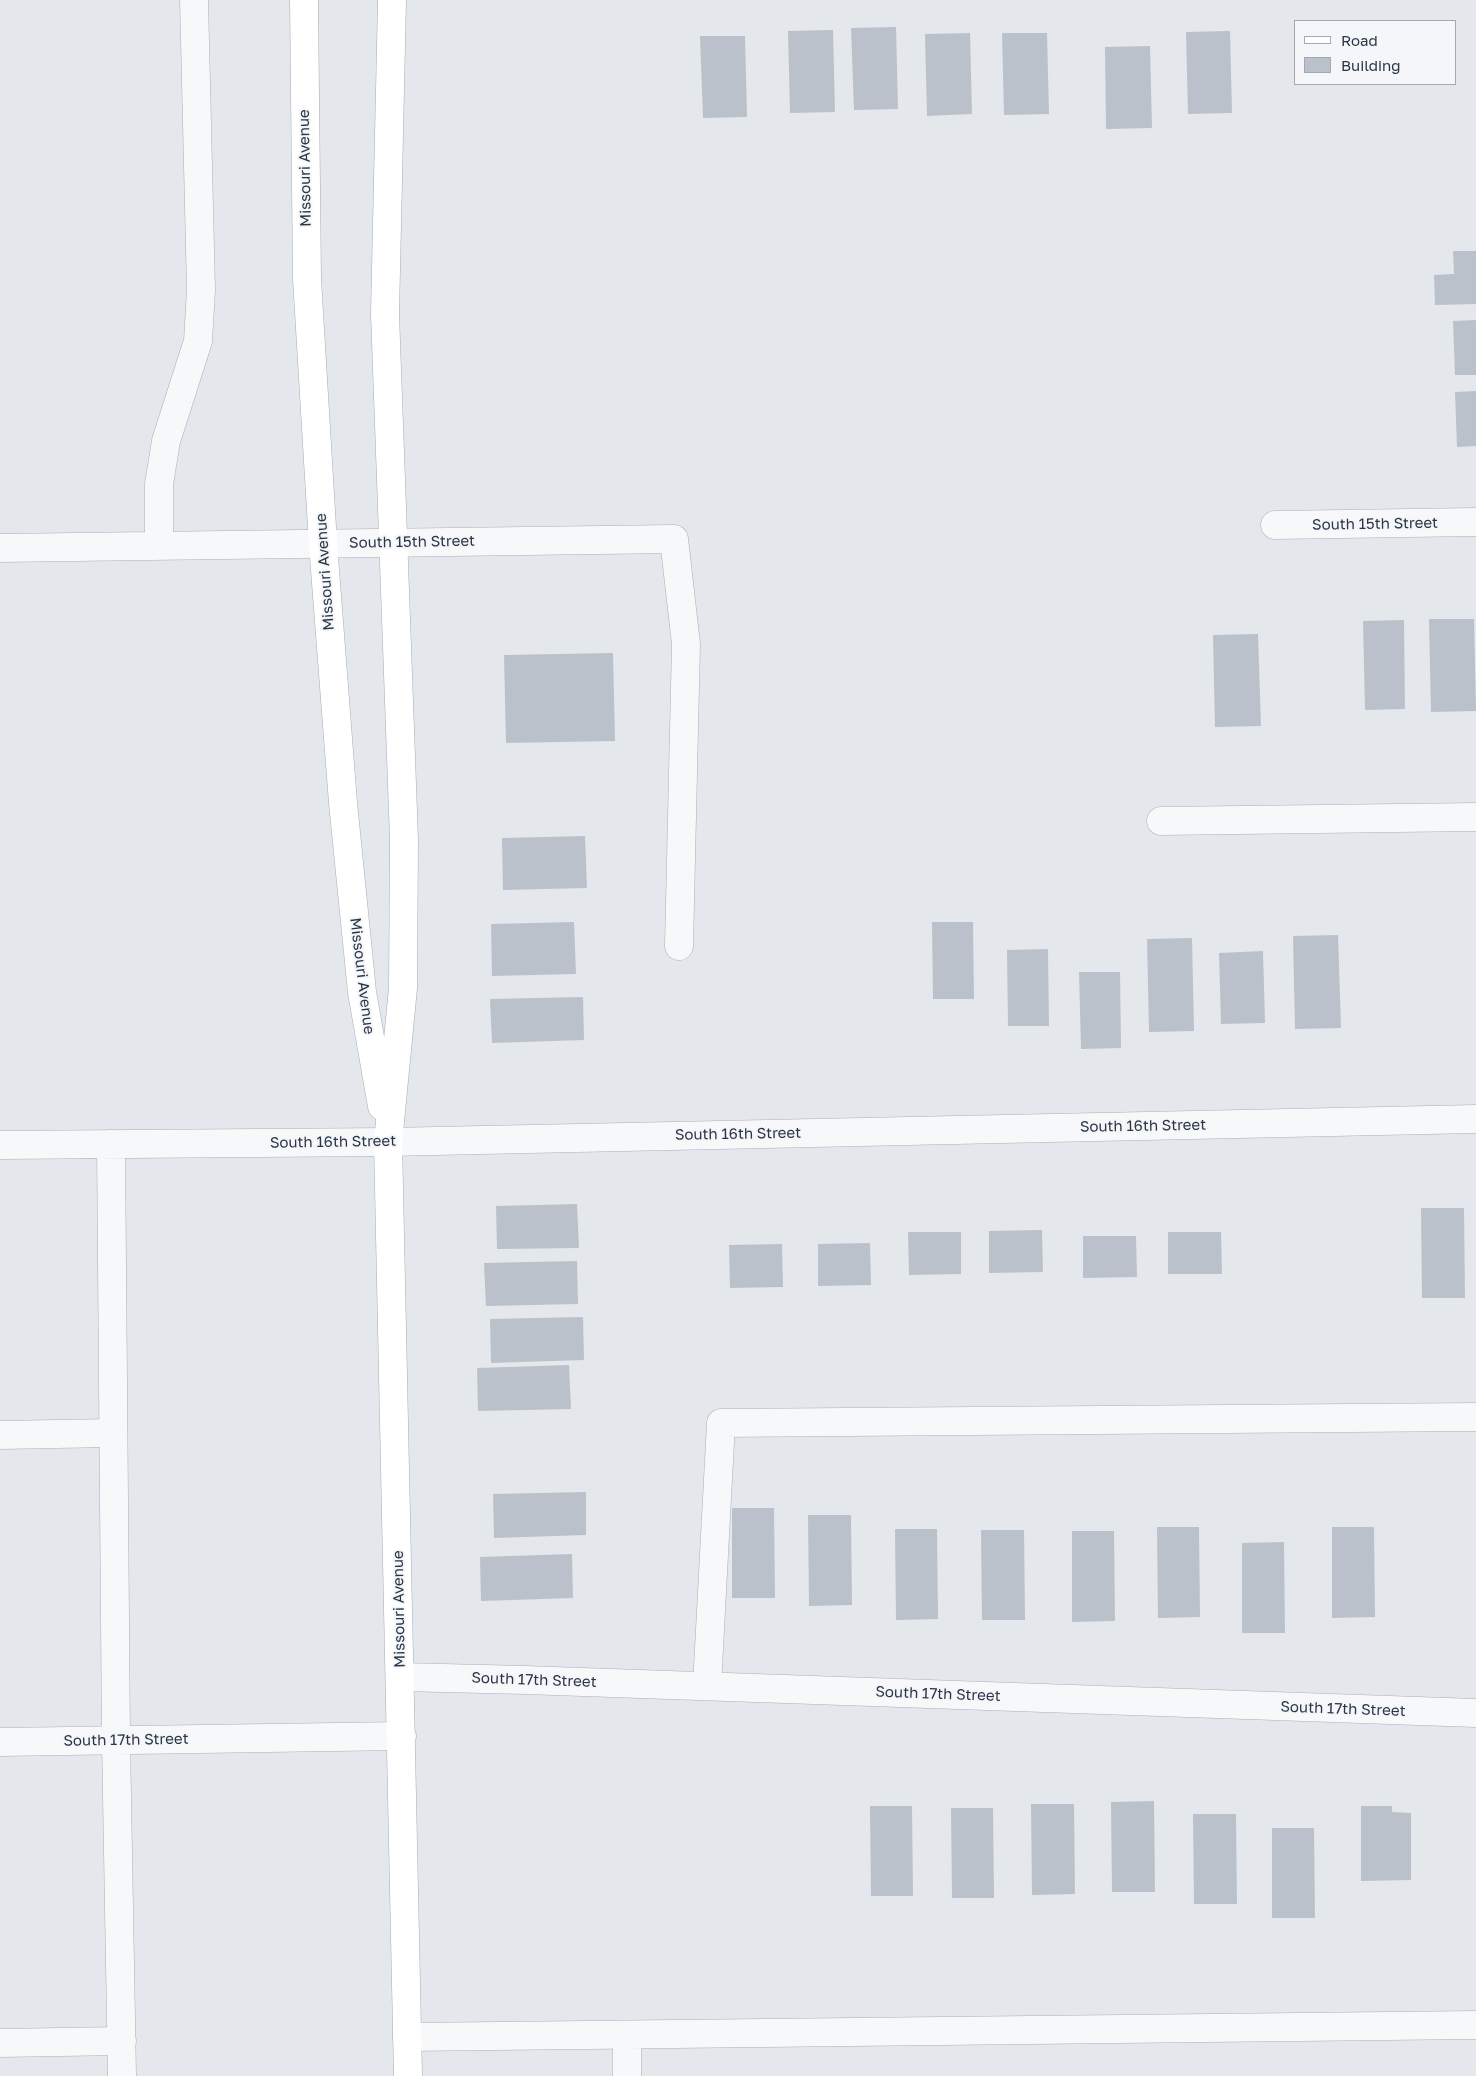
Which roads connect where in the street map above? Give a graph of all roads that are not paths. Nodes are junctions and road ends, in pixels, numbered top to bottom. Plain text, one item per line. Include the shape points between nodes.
1 (194, 0) edge
2 (304, 0) edge
3 (392, 0) edge
4 (1476, 522) edge
5 (1275, 525) dead end
6 (393, 543) junction
7 (323, 544) junction
8 (158, 546) junction
9 (0, 548) edge
10 (1476, 817) edge
11 (1161, 821) dead end
12 (679, 946) dead end
13 (1476, 1119) edge
14 (388, 1142) junction
15 (111, 1144) junction
16 (0, 1145) edge
17 (1476, 1416) edge
18 (113, 1432) junction
19 (0, 1435) edge
20 (401, 1677) junction
21 (707, 1686) junction
22 (1476, 1713) edge
23 (402, 1736) junction
24 (116, 1740) junction
25 (0, 1742) edge
26 (1476, 2026) edge
27 (627, 2035) junction
28 (407, 2037) junction
29 (122, 2041) junction
30 (0, 2043) edge
31 (122, 2076) edge
32 (408, 2076) edge
33 (627, 2076) edge

1 - 8 street via 201,290 198,342 166,441 159,484
2 - 7 main road, Missouri Avenue via 307,279
3 - 6 main road, Missouri Avenue via 385,314
4 - 5 street, South 15th Street
6 - 7 street, South 15th Street
6 - 12 street, South 15th Street via 674,539 686,644
6 - 14 main road, Missouri Avenue via 404,840 403,988
7 - 8 street, South 15th Street
7 - 14 main road, Missouri Avenue via 343,803 362,992
8 - 9 street, South 15th Street
10 - 11 street
13 - 14 street, South 16th Street
14 - 15 street, South 16th Street
14 - 20 main road, Missouri Avenue
15 - 16 street, South 16th Street
15 - 18 street
17 - 21 street via 721,1423
18 - 19 street
18 - 24 street
20 - 21 street, South 17th Street
20 - 23 main road, Missouri Avenue
21 - 22 street, South 17th Street
23 - 24 street, South 17th Street
23 - 28 main road, Missouri Avenue
24 - 25 street, South 17th Street
24 - 29 street
26 - 27 street
27 - 28 street
27 - 33 street
28 - 32 main road, Missouri Avenue
29 - 30 street
29 - 31 street

